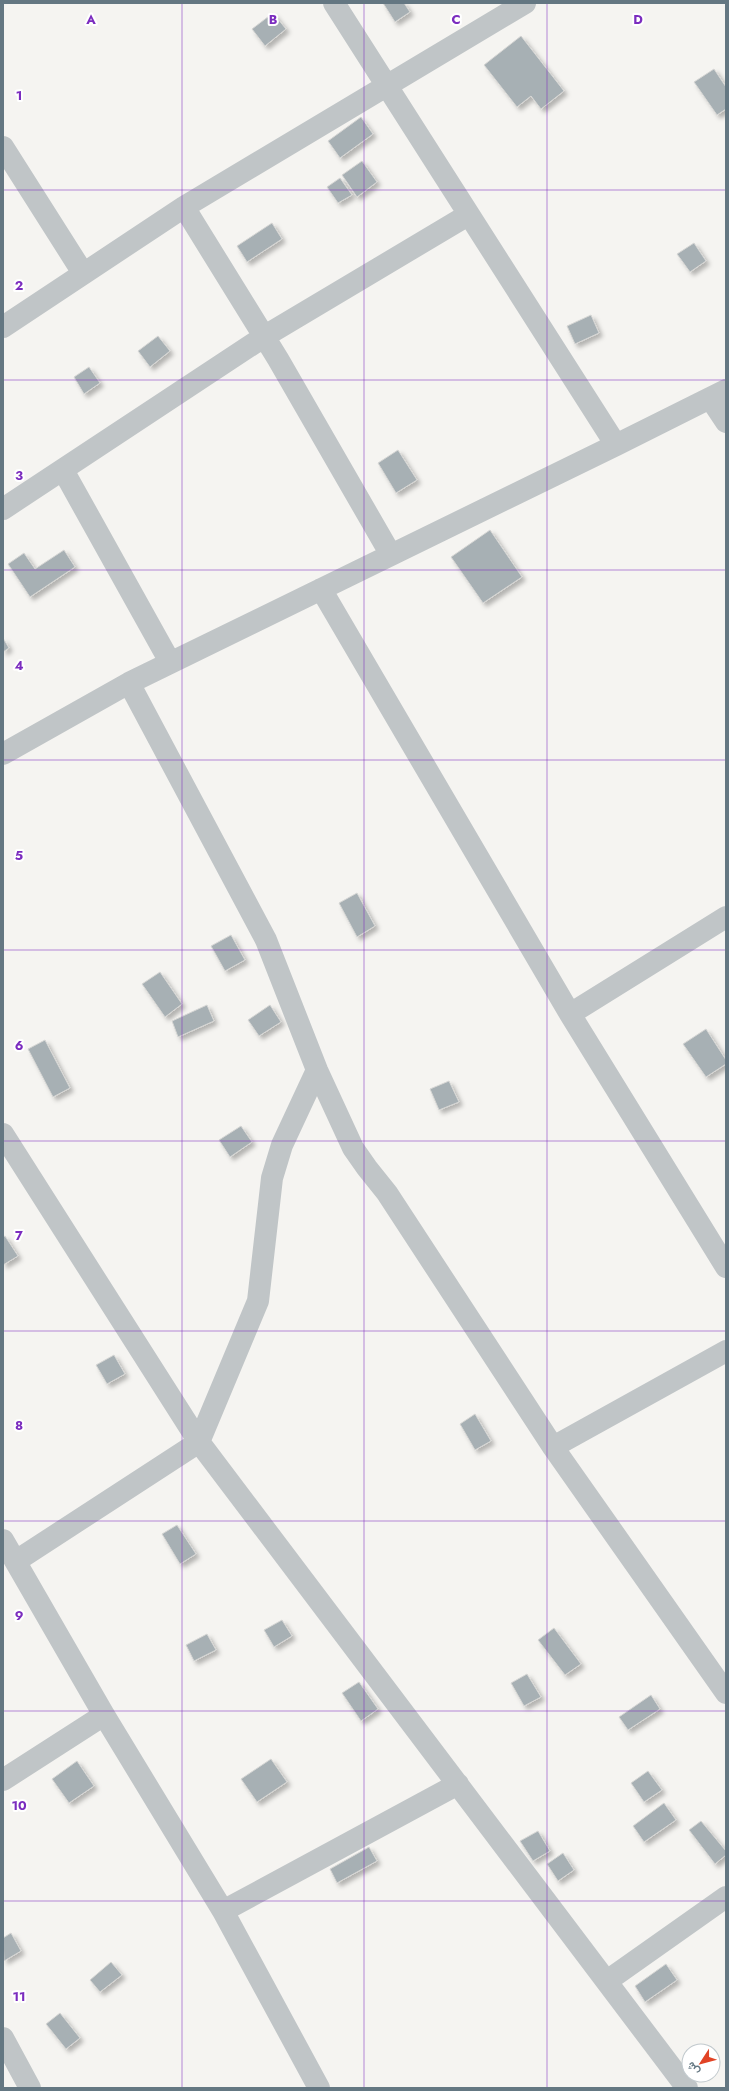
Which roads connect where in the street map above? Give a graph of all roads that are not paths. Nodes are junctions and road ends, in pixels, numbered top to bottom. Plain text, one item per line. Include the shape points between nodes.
1 (334, 3) edge
2 (525, 3) edge
3 (386, 86) junction
4 (3, 147) edge
5 (184, 207) junction
6 (468, 215) junction
7 (83, 273) junction
8 (3, 327) edge
9 (265, 336) junction
10 (718, 394) edge
11 (726, 422) edge
12 (616, 446) junction
13 (63, 470) junction
14 (3, 509) edge
15 (391, 555) junction
16 (321, 589) junction
17 (170, 662) junction
18 (129, 683) junction
19 (3, 754) edge
20 (726, 917) edge
21 (570, 1014) junction
22 (317, 1070) junction
23 (3, 1134) edge
24 (726, 1267) edge
25 (726, 1351) edge
26 (199, 1442) junction
27 (553, 1447) junction
28 (3, 1540) edge
29 (16, 1561) junction
30 (726, 1693) edge
31 (104, 1715) junction
32 (3, 1780) edge
33 (458, 1784) junction
34 (726, 1897) edge
35 (223, 1911) junction
36 (607, 1981) junction
37 (3, 2038) edge
38 (30, 2088) edge
39 (319, 2088) edge
40 (687, 2088) edge

1 - 3 street
2 - 3 street
3 - 5 street
3 - 6 street
4 - 7 street
5 - 7 street
5 - 9 street
6 - 9 street
6 - 12 street
7 - 8 street
9 - 13 street
9 - 15 street
10 - 11 street
10 - 12 street
12 - 15 street
13 - 14 street
13 - 17 street
15 - 16 street
16 - 17 street
16 - 21 street
17 - 18 street
18 - 19 street
18 - 22 street via 266,940
20 - 21 street
21 - 24 street
22 - 26 street via 282,1145 272,1178 258,1301
22 - 27 street via 353,1148 387,1193
23 - 26 street
25 - 27 street
26 - 29 street
26 - 33 street
27 - 30 street
28 - 29 street
29 - 31 street
31 - 32 street
31 - 35 street
33 - 35 street
33 - 36 street
34 - 36 street
35 - 39 street
36 - 40 street
37 - 38 street

